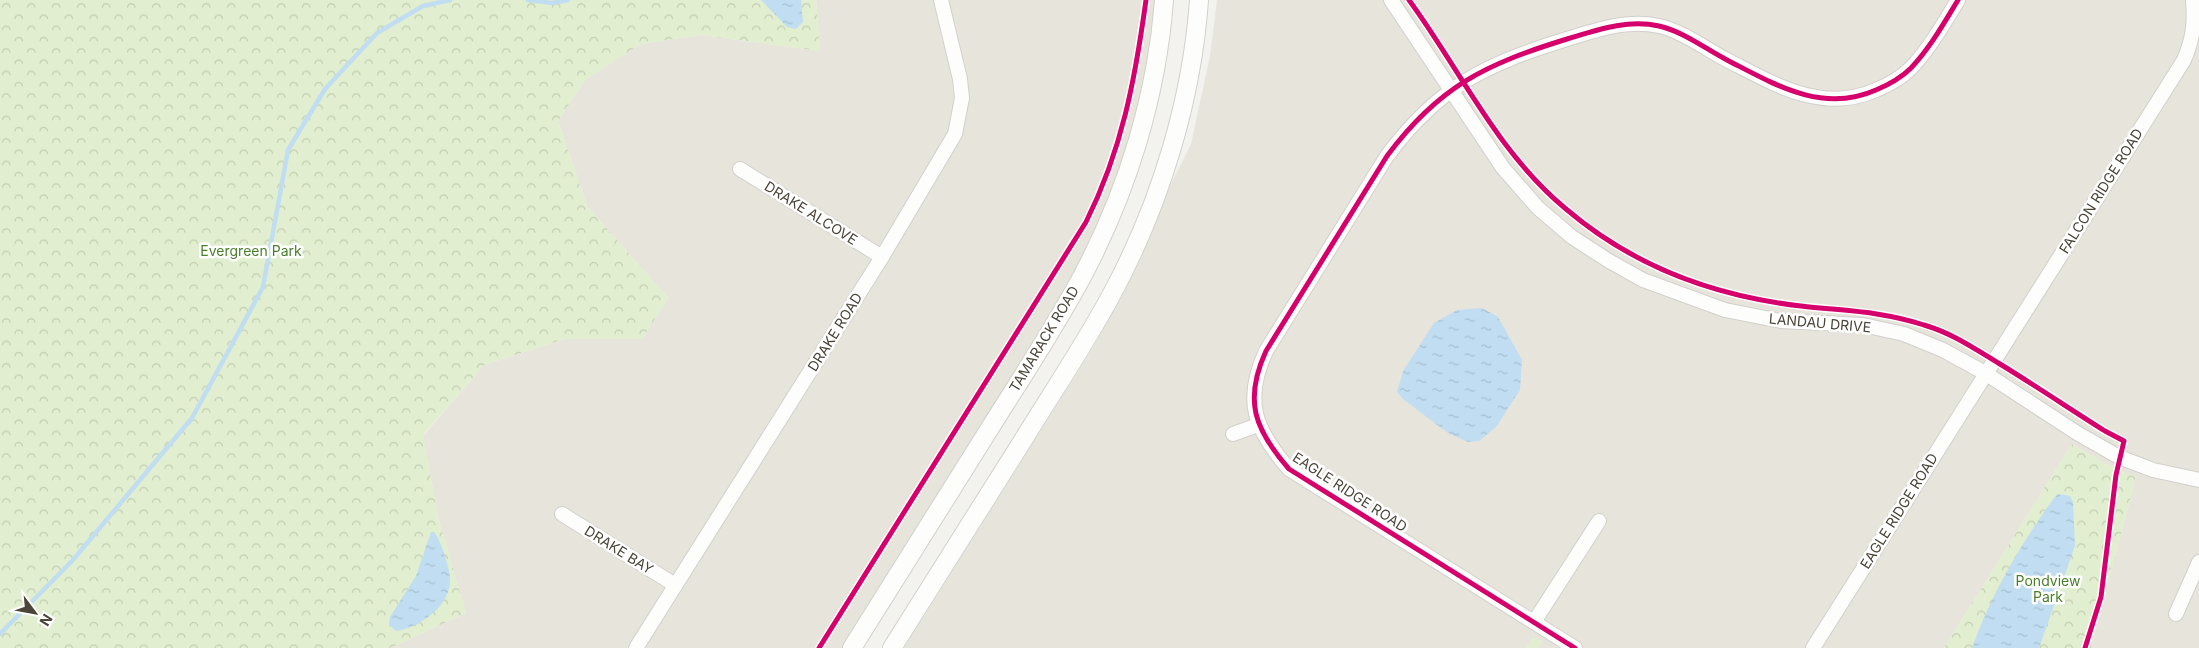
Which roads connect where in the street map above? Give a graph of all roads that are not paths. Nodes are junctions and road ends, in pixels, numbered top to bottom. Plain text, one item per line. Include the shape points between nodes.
1 (941, 0) edge
2 (1164, 0) edge
3 (1199, 0) edge
4 (1391, 0) edge
5 (1958, 0) edge
6 (2193, 0) edge
7 (1450, 90) junction
8 (740, 169) dead end
9 (882, 257) junction
10 (1985, 374) junction
11 (1258, 425) junction
12 (1233, 434) dead end
13 (2199, 480) edge
14 (562, 514) dead end
15 (1599, 521) dead end
16 (2199, 562) edge
17 (675, 585) junction
18 (2176, 614) dead end
19 (1534, 622) junction
20 (638, 647) edge
21 (852, 648) edge
22 (892, 648) edge
23 (1576, 648) edge
24 (1813, 648) edge

1 - 9 street, DRAKE ROAD via 960,79 960,116 948,150
2 - 21 street, TAMARACK ROAD via 1158,49 1141,129 1130,166 1100,240 1054,326
3 - 22 street via 1193,50 1177,125 1147,217 1116,287
4 - 7 street, LANDAU DRIVE
5 - 7 street via 1925,52 1909,70 1890,84 1852,98 1826,100 1785,90 1661,27 1635,24 1606,27 1522,53
6 - 10 street, FALCON RIDGE ROAD via 2193,39 2184,60
7 - 10 street, LANDAU DRIVE via 1503,168 1538,208 1572,237 1643,280 1725,310 1781,321 1863,325 1904,334 1943,350
7 - 11 street, EAGLE RIDGE ROAD via 1409,126 1387,156 1266,351 1257,369
8 - 9 street, DRAKE ALCOVE
9 - 17 street, DRAKE ROAD
10 - 13 street, LANDAU DRIVE via 2119,457 2153,470
10 - 24 street, EAGLE RIDGE ROAD
11 - 12 street
11 - 19 street, EAGLE RIDGE ROAD via 1289,469
14 - 17 street, DRAKE BAY
15 - 19 street
16 - 18 street
17 - 20 street, DRAKE ROAD
19 - 23 street, EAGLE RIDGE ROAD

